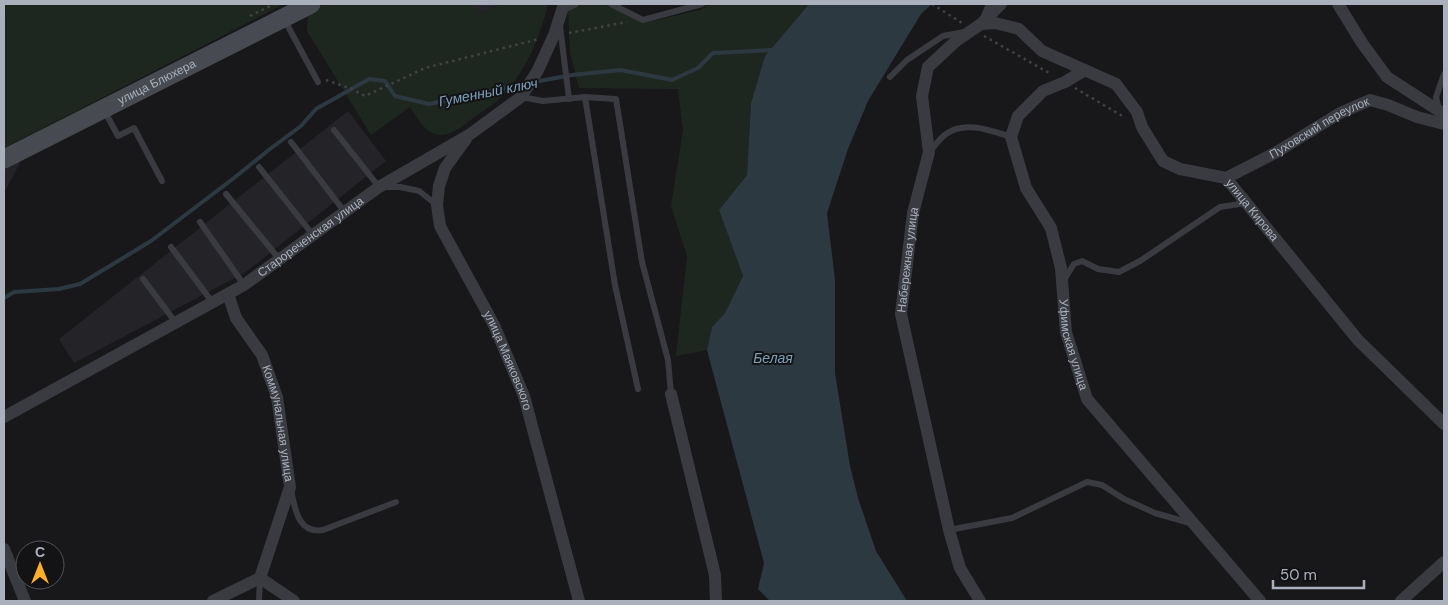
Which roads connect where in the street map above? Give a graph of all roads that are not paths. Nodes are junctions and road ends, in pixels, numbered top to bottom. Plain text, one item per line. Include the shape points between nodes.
1 (310, 4) edge
2 (576, 4) edge
3 (611, 4) edge
4 (628, 4) edge
5 (702, 4) edge
6 (989, 4) edge
7 (1001, 4) edge
8 (1338, 4) edge
9 (619, 8) junction
10 (562, 12) edge
11 (284, 18) junction
12 (977, 27) junction
13 (557, 35) junction
14 (1085, 70) junction
15 (1444, 74) edge
16 (890, 77) dead end
17 (318, 82) road end
18 (521, 97) junction
19 (585, 97) junction
20 (569, 99) junction
21 (104, 109) junction
22 (1442, 113) edge
23 (1444, 124) edge
24 (334, 130) dead end
25 (469, 135) junction
26 (1011, 137) junction
27 (291, 142) dead end
28 (929, 152) junction
29 (4, 158) edge
30 (259, 167) dead end
31 (1226, 178) junction
32 (162, 182) dead end
33 (380, 187) junction
34 (226, 194) dead end
35 (1246, 203) junction
36 (437, 205) junction
37 (344, 211) junction
38 (200, 222) dead end
39 (313, 235) junction
40 (170, 247) dead end
41 (280, 260) junction
42 (143, 279) dead end
43 (1062, 283) junction
44 (244, 285) junction
45 (228, 294) junction
46 (213, 302) junction
47 (176, 323) junction
48 (638, 389) dead end
49 (671, 394) joint
50 (4, 417) edge
51 (1444, 424) edge
52 (290, 486) junction
53 (396, 502) dead end
54 (1194, 524) junction
55 (949, 530) junction
56 (4, 549) edge
57 (1444, 562) edge
58 (260, 578) junction
59 (24, 601) edge
60 (214, 601) edge
61 (259, 601) edge
62 (294, 601) edge
63 (579, 601) edge
64 (716, 601) edge
65 (980, 601) edge
66 (1260, 601) edge
67 (1401, 601) edge

1 - 11 main road, улица Блюхера
2 - 10 lane
3 - 9 lane
4 - 9 lane
5 - 9 lane via 644,20
6 - 12 lane
7 - 12 street
8 - 22 street via 1387,77
10 - 13 street, Старореченская улица
11 - 17 lane
11 - 21 main road, улица Блюхера
12 - 14 street, улица Кирова via 995,23 1019,28 1042,51
12 - 16 lane via 943,36
12 - 28 street, Набережная улица via 928,67 922,96
13 - 18 street, Старореченская улица
13 - 20 lane
14 - 26 street via 1043,91 1018,116
14 - 31 street, улица Кирова via 1116,84 1137,112 1142,127 1163,161 1180,169
15 - 22 lane via 1436,97
18 - 20 lane via 543,101
18 - 25 street, Старореченская улица
19 - 20 lane
19 - 48 lane via 615,285
19 - 49 lane via 616,99 642,262 668,360
21 - 29 main road, улица Блюхера
21 - 32 lane via 118,136 134,128
23 - 31 street, Пуховский переулок via 1370,100 1340,113 1275,153
24 - 33 lane
25 - 33 street, Старореченская улица
25 - 36 street, улица Маяковского via 445,168
26 - 28 lane via 965,126 946,133
26 - 43 street, Уфимская улица via 1026,188 1051,228
27 - 37 lane
28 - 55 street, Набережная улица via 913,212 902,314
30 - 39 lane
31 - 35 street, улица Кирова
33 - 36 lane via 419,191
33 - 37 street, Старореченская улица
34 - 41 lane
35 - 43 lane via 1220,207 1119,272 1098,269 1082,261 1074,264
35 - 51 street, улица Кирова via 1358,340
36 - 63 street, улица Маяковского via 440,226 494,325 524,396
37 - 39 street, Старореченская улица
38 - 44 lane
39 - 41 street, Старореченская улица
40 - 46 lane
41 - 44 street, Старореченская улица
42 - 47 lane
43 - 54 street, Уфимская улица via 1066,332 1087,399
44 - 45 street, Старореченская улица
45 - 46 street, Старореченская улица
45 - 52 street, Коммунальная улица via 236,318 262,355 278,396
46 - 47 street, Старореченская улица
47 - 50 street, Старореченская улица
49 - 64 street via 715,575
52 - 53 lane via 300,521 314,532
52 - 58 street, Коммунальная улица
54 - 55 lane via 1155,513 1102,485 1087,482 1012,518
54 - 66 street, Уфимская улица
55 - 65 street, Набережная улица via 960,568
56 - 59 street
57 - 67 street
58 - 60 street
58 - 61 lane
58 - 62 street

